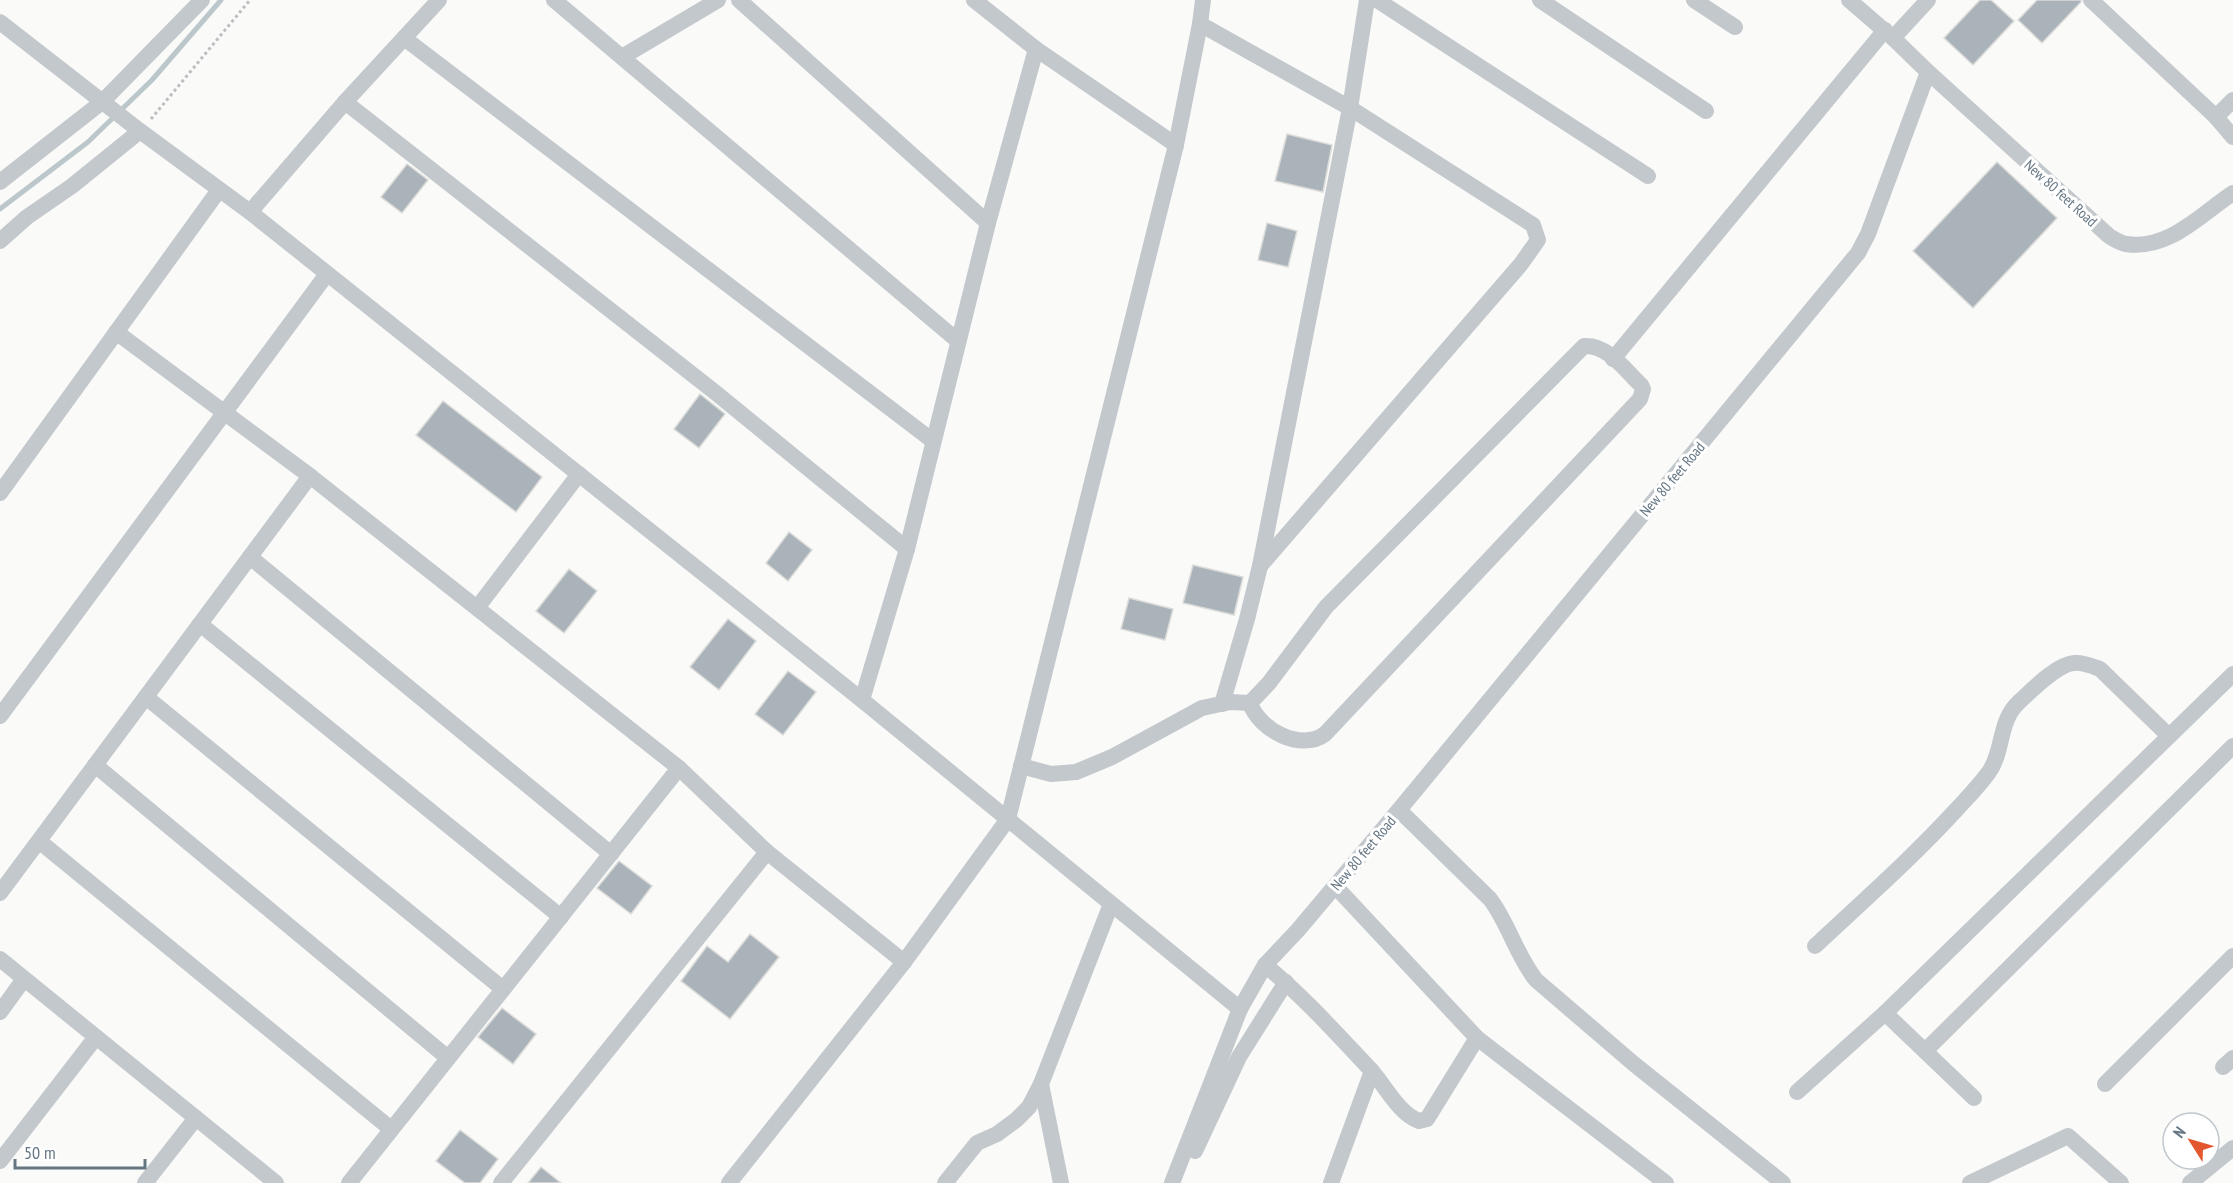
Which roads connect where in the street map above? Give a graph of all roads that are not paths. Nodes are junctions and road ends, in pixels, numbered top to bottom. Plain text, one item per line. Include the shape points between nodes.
1 (440, 0) edge
2 (554, 0) edge
3 (718, 0) edge
4 (740, 0) edge
5 (974, 0) edge
6 (1203, 0) edge
7 (1367, 0) edge
8 (1377, 0) edge
9 (1540, 0) edge
10 (1694, 0) edge
11 (1849, 0) edge
12 (1928, 0) edge
13 (2091, 0) edge
14 (198, 1) edge
15 (0, 22) edge
16 (1200, 24) junction
17 (1735, 27) dead end
18 (1889, 34) junction
19 (404, 38) junction
20 (1036, 49) junction
21 (622, 57) junction
22 (1928, 72) junction
23 (2233, 100) edge
24 (102, 102) junction
25 (345, 102) junction
26 (1350, 108) junction
27 (1706, 111) dead end
28 (2216, 117) junction
29 (140, 131) junction
30 (2233, 137) edge
31 (1176, 145) junction
32 (1648, 176) dead end
33 (0, 182) edge
34 (219, 190) junction
35 (2233, 193) edge
36 (250, 212) junction
37 (988, 223) junction
38 (0, 241) edge
39 (327, 274) junction
40 (116, 332) junction
41 (958, 341) junction
42 (1613, 359) junction
43 (224, 414) junction
44 (933, 441) junction
45 (579, 474) junction
46 (310, 476) junction
47 (0, 494) edge
48 (908, 549) junction
49 (250, 557) junction
50 (1260, 566) junction
51 (477, 608) junction
52 (201, 624) junction
53 (2233, 675) edge
54 (146, 697) junction
55 (862, 700) junction
56 (1222, 704) junction
57 (1250, 704) junction
58 (0, 716) edge
59 (2169, 736) junction
60 (2233, 746) edge
61 (95, 765) junction
62 (1021, 766) junction
63 (679, 768) junction
64 (1399, 810) junction
65 (1008, 819) junction
66 (39, 841) junction
67 (767, 852) junction
68 (611, 854) junction
69 (1335, 886) junction
70 (0, 893) edge
71 (1111, 904) junction
72 (561, 917) junction
73 (1815, 946) dead end
74 (2233, 956) edge
75 (0, 959) edge
76 (904, 962) junction
77 (1265, 965) junction
78 (24, 979) junction
79 (1286, 982) junction
80 (503, 989) junction
81 (1240, 1009) junction
82 (0, 1012) edge
83 (1884, 1013) junction
84 (96, 1037) junction
85 (1477, 1038) junction
86 (1925, 1052) junction
87 (448, 1058) junction
88 (1372, 1071) junction
89 (1041, 1083) junction
90 (2105, 1084) dead end
91 (1797, 1092) dead end
92 (1974, 1098) dead end
93 (196, 1118) junction
94 (391, 1129) junction
95 (2233, 1148) edge
96 (0, 1161) edge
97 (257, 1177) edge
98 (145, 1183) edge
99 (276, 1183) edge
100 (349, 1183) edge
101 (501, 1183) edge
102 (729, 1183) edge
103 (945, 1183) edge
104 (1061, 1183) edge
105 (1172, 1183) edge
106 (1183, 1183) edge
107 (1331, 1183) edge
108 (1666, 1183) edge
109 (1783, 1183) edge
110 (1970, 1183) edge
111 (2121, 1183) edge
112 (2190, 1183) edge

1 - 19 street
2 - 21 street
3 - 21 street
4 - 37 street
5 - 20 street
6 - 16 street
7 - 26 street
8 - 32 street
9 - 27 street
10 - 17 street
11 - 18 street
12 - 18 street
13 - 28 street
14 - 24 street
15 - 24 street
16 - 26 street
16 - 31 street
18 - 22 street
18 - 42 street
19 - 25 street
19 - 44 street
20 - 31 street
20 - 37 street
21 - 41 street
22 - 35 street, New 80 feet Road via 2109,237 2125,244 2146,244 2179,233
22 - 64 street, New 80 feet Road via 1858,253
23 - 28 street
24 - 29 street
24 - 33 street
25 - 36 street
25 - 48 street
26 - 50 street
26 - 50 street via 1533,225 1538,240
28 - 30 street
29 - 34 street
29 - 38 street
31 - 62 street
34 - 36 street
34 - 40 street
36 - 39 street
37 - 41 street
39 - 43 street
39 - 45 street
40 - 43 street
40 - 47 street
41 - 44 street
42 - 57 street via 1594,345 1584,346 1576,353 1326,607
42 - 57 street via 1641,385 1640,399 1325,734 1311,741 1281,735 1253,713
43 - 46 street
43 - 58 street
44 - 48 street
45 - 51 street
45 - 55 street
46 - 49 street
46 - 51 street
48 - 55 street
49 - 52 street
49 - 68 street
50 - 56 street
51 - 63 street
52 - 54 street
52 - 72 street
53 - 59 street
54 - 61 street
54 - 80 street
55 - 65 street
56 - 57 street
56 - 62 street via 1202,708 1076,772 1051,774
59 - 73 street via 2100,669 2072,663 2057,670 2016,704 2002,731 1997,757 1980,783 1932,837
59 - 83 street
60 - 86 street
61 - 66 street
61 - 87 street
62 - 65 street
63 - 67 street
63 - 68 street
64 - 69 street, New 80 feet Road
64 - 109 street via 1490,899 1536,980
65 - 71 street
65 - 76 street
66 - 70 street
66 - 94 street
67 - 76 street
67 - 101 street
68 - 72 street
69 - 77 street, New 80 feet Road
69 - 85 street
71 - 81 street
71 - 89 street
72 - 80 street
74 - 90 street
75 - 78 street
76 - 102 street
77 - 79 street
77 - 81 street, New 80 feet Road
78 - 82 street
78 - 84 street
79 - 88 street
79 - 106 street via 1239,1057
80 - 87 street
81 - 105 street, New 80 feet Road
83 - 86 street
83 - 91 street
84 - 93 street
84 - 96 street
85 - 88 street via 1427,1119 1419,1121 1407,1114
85 - 108 street
86 - 92 street
87 - 94 street
88 - 107 street
89 - 103 street via 1029,1107 997,1134 977,1143
89 - 104 street
93 - 97 street
93 - 98 street
94 - 100 street
95 - 112 street
97 - 99 street
110 - 111 street via 2068,1136

